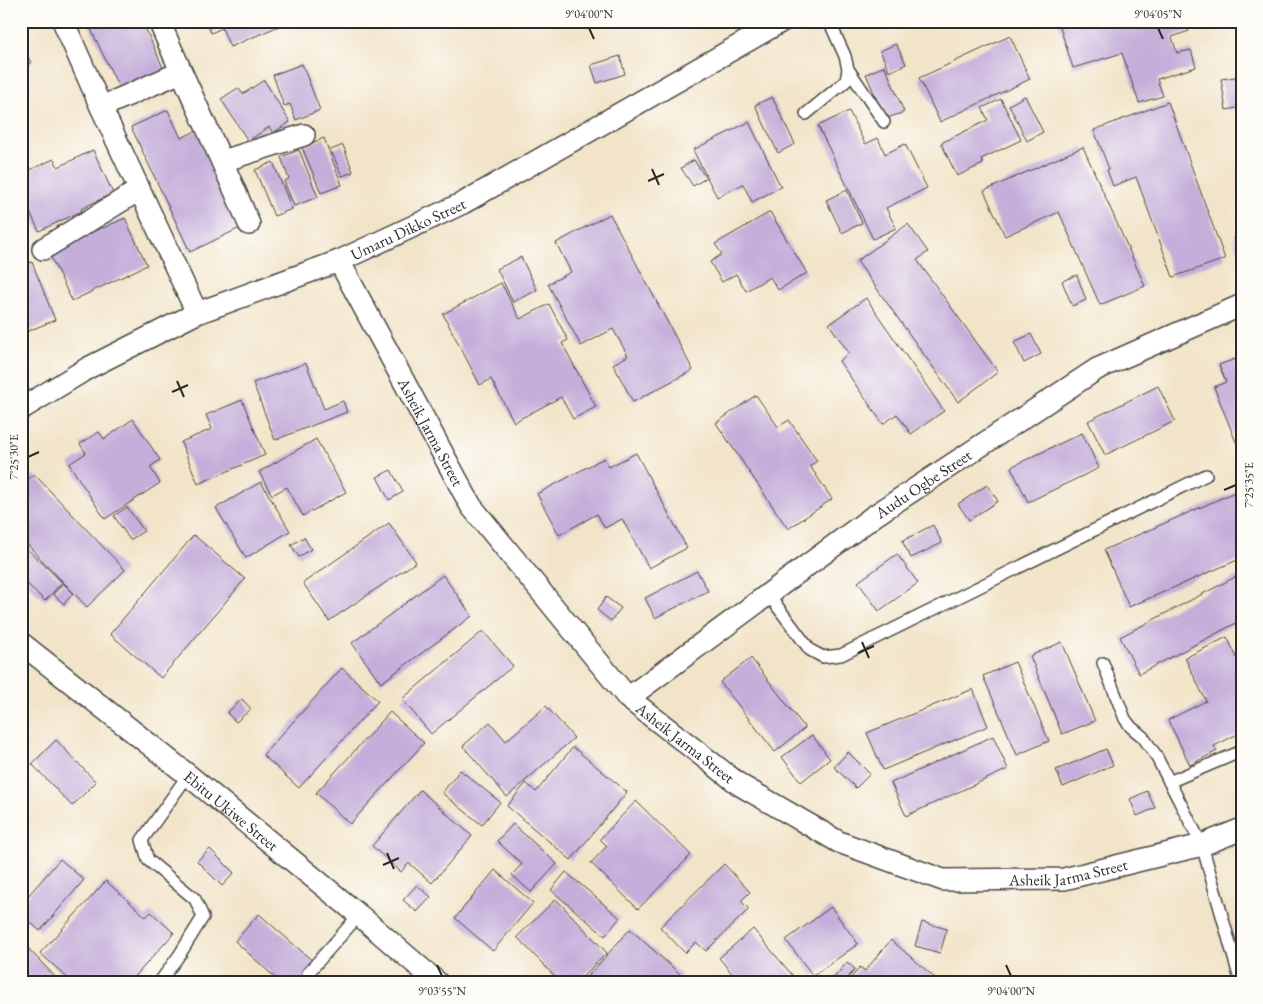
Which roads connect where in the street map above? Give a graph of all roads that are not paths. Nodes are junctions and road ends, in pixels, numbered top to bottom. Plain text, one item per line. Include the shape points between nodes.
1 (63, 21) edge
2 (159, 21) edge
3 (782, 21) edge
4 (829, 21) edge
5 (848, 69) junction
6 (181, 72) junction
7 (101, 107) junction
8 (806, 114) dead end
9 (884, 122) dead end
10 (304, 136) dead end
11 (223, 160) junction
12 (139, 190) junction
13 (250, 224) dead end
14 (43, 249) dead end
15 (338, 261) junction
16 (1242, 305) edge
17 (197, 313) junction
18 (21, 409) edge
19 (1206, 475) dead end
20 (768, 594) junction
21 (21, 643) edge
22 (1103, 663) dead end
23 (628, 698) junction
24 (1242, 751) edge
25 (188, 775) junction
26 (1169, 782) junction
27 (1242, 829) edge
28 (1202, 845) junction
29 (359, 915) junction
30 (308, 973) dead end
31 (159, 983) edge
32 (438, 983) edge
33 (1241, 983) edge

1 - 7 street
2 - 6 street
3 - 15 street, Umaru Dikko Street via 463,203
4 - 5 lane
5 - 8 lane via 846,81
5 - 9 lane
6 - 7 street
6 - 11 street
7 - 12 street
10 - 11 street
11 - 13 street
12 - 14 street
12 - 17 street
15 - 17 street, Umaru Dikko Street
15 - 23 street, Asheik Jarma Street via 471,506
16 - 20 street, Audu Ogbe Street via 1097,369 874,516
17 - 18 street, Umaru Dikko Street via 88,368
19 - 20 lane via 841,655 823,657 810,650
20 - 23 street, Audu Ogbe Street
21 - 25 street, Ebitu Ukiwe Street
22 - 26 lane via 1125,719 1149,744
23 - 28 street, Asheik Jarma Street via 740,785 839,842 943,880 1064,879
24 - 26 lane
25 - 29 street, Ebitu Ukiwe Street
25 - 31 lane via 142,840 148,860 195,899 204,917
26 - 28 lane
27 - 28 street, Asheik Jarma Street
28 - 33 lane
29 - 30 lane
29 - 32 street, Ebitu Ukiwe Street

